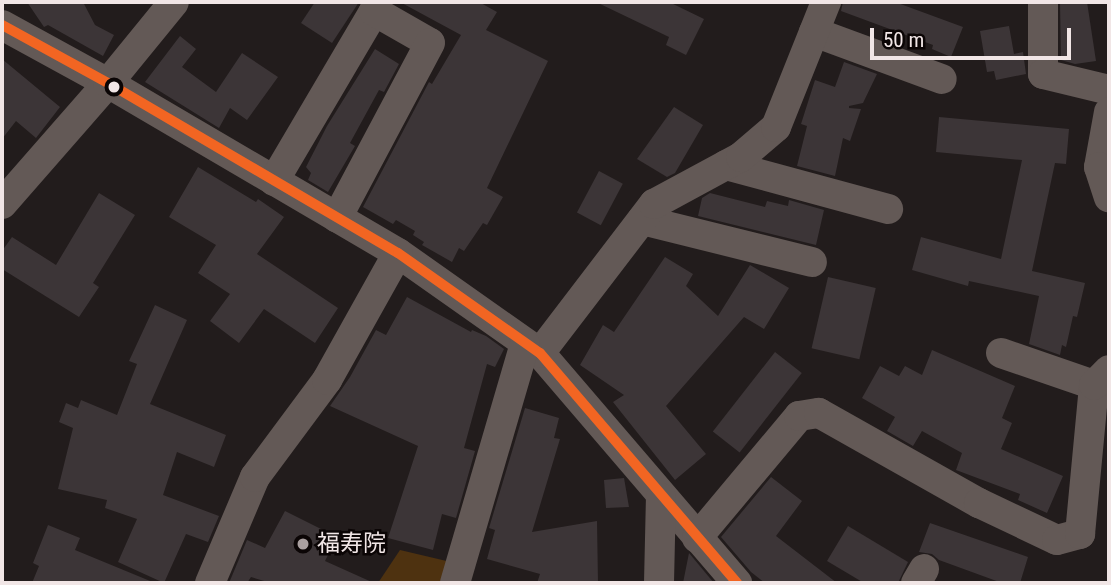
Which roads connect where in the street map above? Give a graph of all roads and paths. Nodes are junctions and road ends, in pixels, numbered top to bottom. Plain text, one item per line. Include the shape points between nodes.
1 (174, 2) edge
2 (826, 2) edge
3 (1043, 2) edge
4 (2, 25) edge
5 (814, 32) junction
6 (942, 79) dead end
7 (108, 83) junction
8 (1109, 90) edge
9 (1109, 112) edge
10 (726, 165) junction
11 (274, 181) junction
12 (1109, 197) edge
13 (2, 204) edge
14 (888, 209) dead end
15 (337, 218) junction
16 (642, 220) junction
17 (398, 253) junction
18 (812, 262) dead end
19 (532, 348) junction
20 (1002, 353) dead end
21 (1102, 377) edge
22 (661, 498) junction
23 (697, 538) junction
24 (210, 583) edge
25 (455, 583) edge
26 (659, 583) edge
27 (737, 583) edge

1 - 7 street
2 - 5 street
3 - 8 street via 1044,74
4 - 7 street
5 - 6 street
5 - 10 street via 776,127
7 - 11 street
7 - 13 street
9 - 12 street via 1099,167
10 - 14 street
10 - 16 street via 654,205
11 - 15 street
11 - 15 street via 374,11 430,43
15 - 17 street
16 - 18 street
16 - 19 street
17 - 19 street
17 - 24 street via 327,380 255,477
19 - 22 street
19 - 25 street
20 - 21 street
21 - 23 street via 1080,534 1057,540 979,503 819,413 799,416
22 - 23 street
22 - 26 street
23 - 27 street

